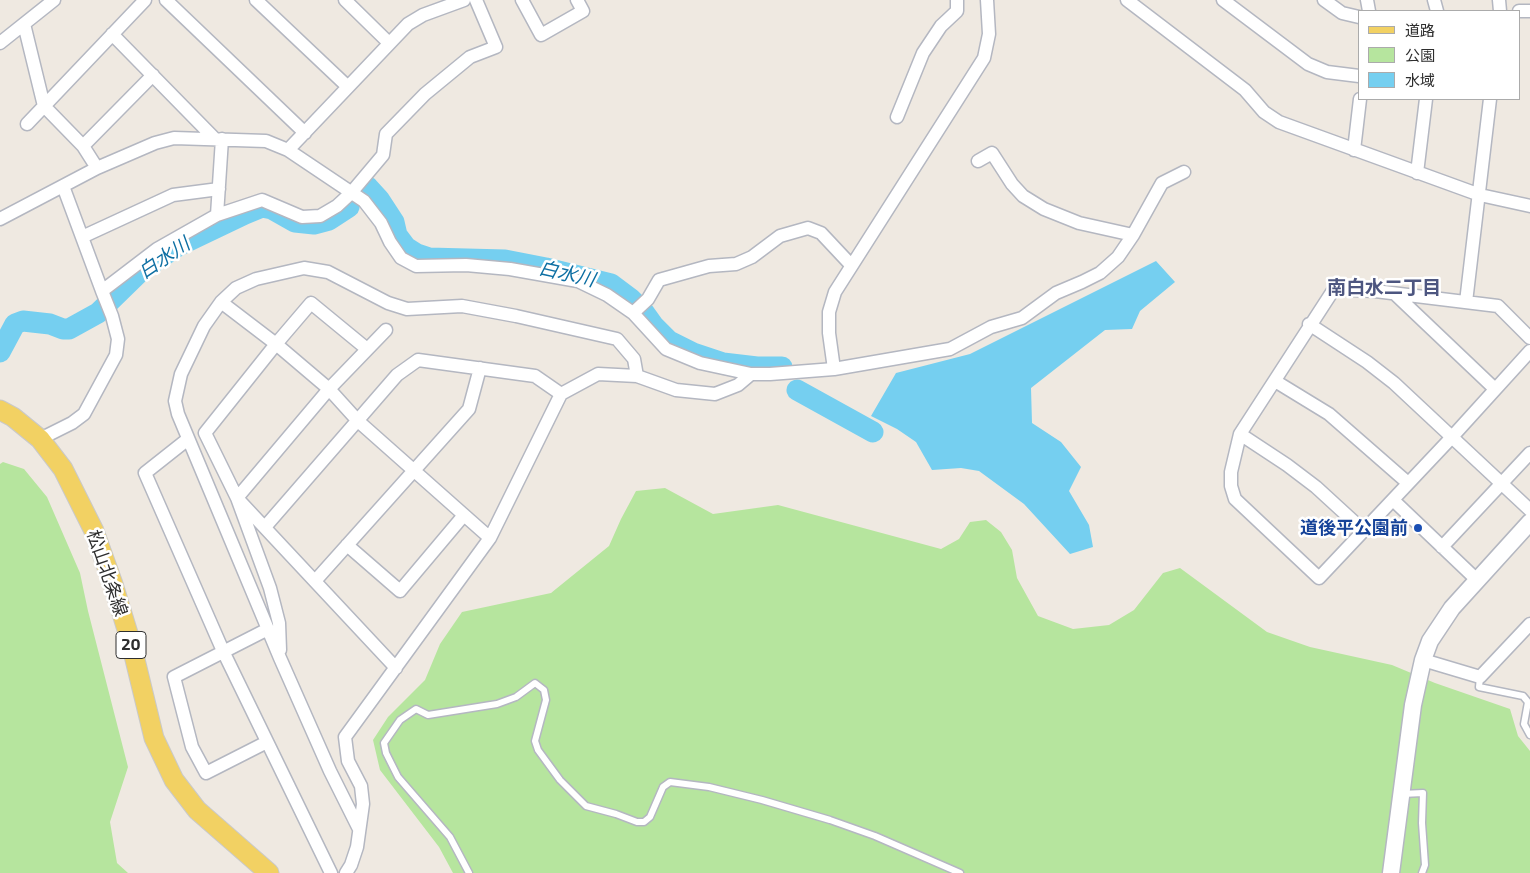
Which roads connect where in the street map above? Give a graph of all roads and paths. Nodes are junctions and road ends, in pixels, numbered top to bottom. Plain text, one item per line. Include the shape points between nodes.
1 (54, 0) edge
2 (145, 0) edge
3 (166, 0) edge
4 (256, 0) edge
5 (344, 0) edge
6 (464, 0) edge
7 (476, 0) edge
8 (522, 0) edge
9 (577, 0) edge
10 (957, 0) edge
11 (987, 0) edge
12 (1127, 0) edge
13 (1223, 0) edge
14 (1324, 0) edge
15 (1358, 17) edge
16 (24, 24) junction
17 (112, 34) junction
18 (0, 43) edge
19 (389, 43) junction
20 (153, 75) junction
21 (1358, 76) edge
22 (348, 87) junction
23 (1360, 100) edge
24 (1426, 100) edge
25 (1490, 100) edge
26 (44, 106) junction
27 (897, 117) dead end
28 (27, 124) dead end
29 (305, 133) junction
30 (218, 139) junction
31 (83, 146) junction
32 (288, 150) junction
33 (1354, 150) junction
34 (978, 161) dead end
35 (97, 168) junction
36 (1184, 172) dead end
37 (1417, 173) junction
38 (63, 186) junction
39 (219, 189) junction
40 (351, 193) junction
41 (1480, 195) junction
42 (1530, 206) edge
43 (217, 215) junction
44 (0, 219) edge
45 (1134, 235) junction
46 (82, 237) junction
47 (851, 266) junction
48 (102, 291) junction
49 (1395, 294) junction
50 (221, 302) junction
51 (1466, 302) junction
52 (632, 313) junction
53 (1310, 324) junction
54 (386, 330) dead end
55 (1530, 338) edge
56 (276, 344) junction
57 (367, 350) junction
58 (1530, 351) edge
59 (480, 368) junction
60 (834, 369) junction
61 (752, 374) junction
62 (637, 376) junction
63 (1275, 381) junction
64 (329, 389) junction
65 (1495, 389) junction
66 (562, 394) junction
67 (0, 410) edge
68 (358, 421) junction
69 (1240, 434) junction
70 (1452, 437) junction
71 (40, 439) junction
72 (188, 439) junction
73 (1530, 453) edge
74 (414, 470) junction
75 (1408, 483) junction
76 (1502, 483) junction
77 (237, 498) junction
78 (1393, 500) junction
79 (1530, 510) edge
80 (464, 515) junction
81 (1530, 522) edge
82 (266, 527) junction
83 (1364, 531) junction
84 (490, 538) junction
85 (347, 545) junction
86 (1442, 548) junction
87 (1477, 580) junction
88 (315, 581) junction
89 (1530, 624) edge
90 (268, 629) junction
91 (223, 651) junction
92 (280, 658) junction
93 (1423, 660) junction
94 (396, 668) junction
95 (1480, 677) junction
96 (1530, 735) edge
97 (267, 742) junction
98 (1402, 794) junction
99 (359, 829) junction
100 (269, 873) edge
101 (331, 873) edge
102 (346, 873) edge
103 (470, 873) edge
104 (960, 873) edge
105 (1391, 873) edge
106 (1422, 873) edge

1 - 16 street
2 - 17 street
3 - 29 street
4 - 22 street
5 - 19 street
6 - 19 street via 423,15 408,24
7 - 40 street via 496,47 470,57 425,94 386,134 383,155
8 - 9 street via 541,35 583,11
10 - 27 street via 956,10 923,53
11 - 47 street via 989,34 984,58
12 - 33 street via 1245,90 1264,112 1279,122
13 - 21 street via 1308,64 1327,72
14 - 15 street via 1342,13
16 - 18 street
16 - 26 street
17 - 20 street
17 - 26 street
19 - 22 street
20 - 30 street
20 - 31 street
22 - 29 street
23 - 33 street
24 - 37 street
25 - 41 street
26 - 28 street
26 - 31 street
29 - 32 street
30 - 32 street via 266,141
30 - 35 street via 174,138
30 - 39 street
31 - 35 street
32 - 40 street
33 - 37 street
34 - 45 street via 992,153 1023,196 1044,209 1079,223
35 - 38 street
36 - 45 street via 1162,183
37 - 41 street
38 - 44 street
38 - 46 street
39 - 43 street
39 - 46 street via 173,195
40 - 43 street via 320,216 302,217 262,200
40 - 52 street via 364,201 381,223 401,258 416,266 466,265 510,269 578,282 607,295
41 - 42 street
41 - 51 street
43 - 48 street via 157,249
45 - 60 street via 1118,257 1100,273 1056,293 1022,318 991,327 950,349
46 - 48 street
47 - 52 street via 821,233 808,228 780,236 752,257 736,264 709,266 659,280 648,299
47 - 60 street via 834,292 828,312
48 - 71 street via 118,339 116,355 84,414 72,424
49 - 51 street
49 - 53 street via 1334,289
49 - 65 street
50 - 56 street
50 - 62 street via 236,288 265,276 304,268 328,272 407,309 462,306 617,339 634,359
50 - 72 street via 204,326 181,374 176,401
51 - 55 street via 1498,306
52 - 61 street via 666,349 700,363
53 - 63 street
53 - 70 street via 1394,383
54 - 57 street
56 - 57 street via 311,303
56 - 64 street
56 - 77 street via 205,433
57 - 64 street
58 - 65 street
59 - 66 street via 535,376
59 - 68 street via 418,360 397,375
59 - 74 street via 469,409
60 - 61 street
61 - 62 street via 738,385 715,394 676,390
62 - 66 street via 598,374
63 - 69 street
63 - 75 street via 1329,414
64 - 68 street
64 - 77 street
65 - 70 street
66 - 84 street
67 - 71 main road, 松山北条線 / 20
68 - 74 street
68 - 82 street
69 - 83 street via 1316,487
69 - 83 street via 1231,472 1235,499 1320,578
70 - 75 street
70 - 76 street
71 - 100 main road, 松山北条線 / 20 via 63,468 94,531 131,643 154,738 174,780 197,810
72 - 90 street
72 - 91 street via 145,474
73 - 76 street
74 - 80 street
74 - 85 street
75 - 78 street
76 - 79 street
76 - 86 street
77 - 82 street
77 - 92 street via 270,588 279,623
78 - 83 street
78 - 86 street
80 - 84 street
80 - 85 street via 400,591
81 - 87 street
82 - 88 street
84 - 94 street
85 - 88 street
86 - 87 street
87 - 93 street via 1439,626
88 - 94 street
89 - 95 street
90 - 91 street
90 - 92 street
91 - 97 street
91 - 97 street via 174,677 192,747 206,773
92 - 99 street
93 - 95 street
93 - 98 street via 1413,705
94 - 99 street via 345,736 348,761 361,786 363,804
95 - 96 lane via 1478,687 1523,696 1528,702 1524,724
97 - 101 street
98 - 105 street
98 - 106 lane via 1423,792 1425,865
99 - 102 street via 357,847
103 - 104 lane via 450,837 398,777 384,742 400,720 416,709 428,715 498,704 516,698 535,683 544,690 546,700 535,742 538,750 560,780 586,806 644,822 650,817 662,787 670,782 709,787 830,820

